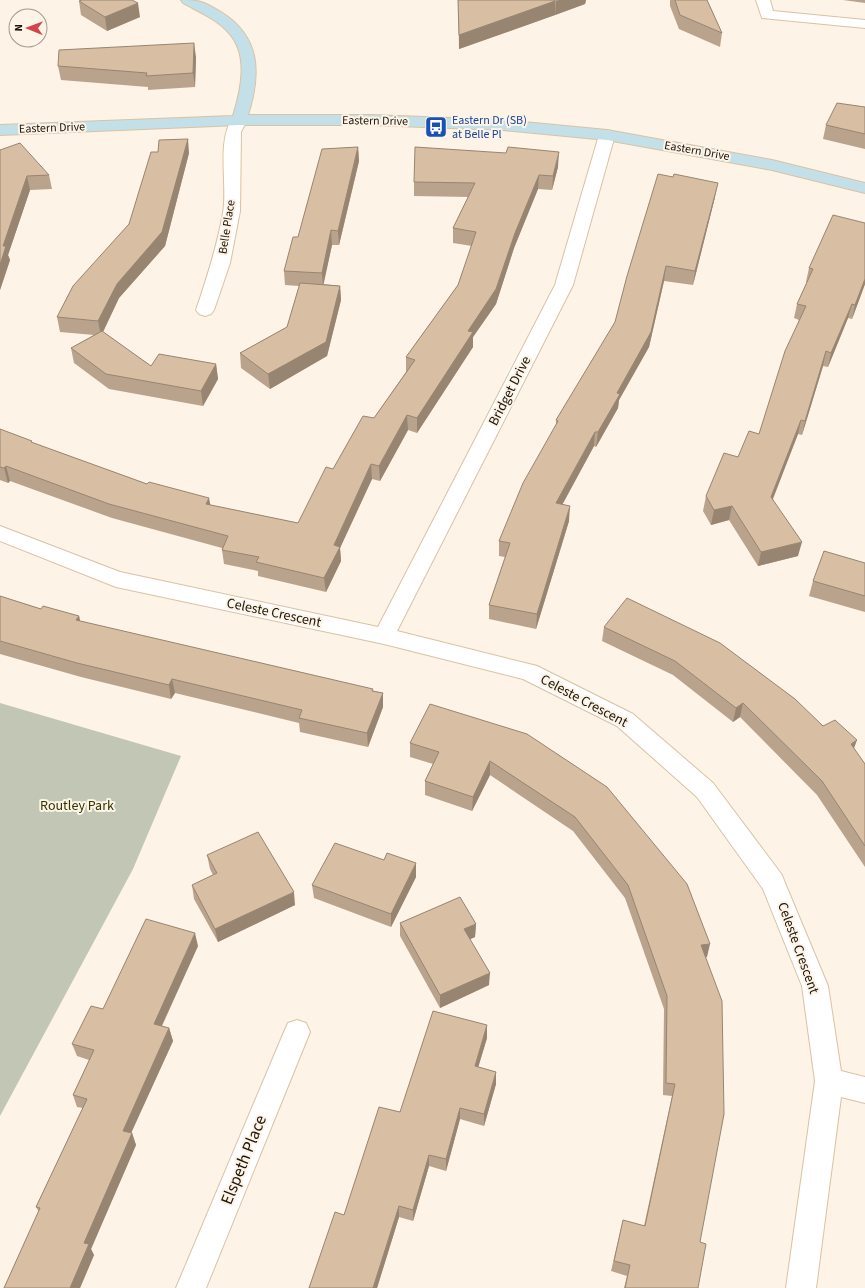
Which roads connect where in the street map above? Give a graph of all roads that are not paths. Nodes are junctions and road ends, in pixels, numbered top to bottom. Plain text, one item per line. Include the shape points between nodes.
1 (188, 0) edge
2 (763, 0) edge
3 (865, 24) edge
4 (239, 120) junction
5 (0, 130) edge
6 (608, 135) junction
7 (865, 188) edge
8 (205, 310) dead end
9 (0, 533) edge
10 (384, 636) junction
11 (297, 1032) dead end
12 (829, 1081) junction
13 (865, 1090) edge
14 (191, 1288) edge
15 (801, 1288) edge

1 - 4 street via 223,20 237,32 246,46 249,68 246,101
2 - 3 street via 767,15
4 - 5 street, Eastern Drive
4 - 6 street, Eastern Drive via 371,120 503,125
4 - 8 street, Belle Place via 233,132 232,211 221,263
6 - 7 street, Eastern Drive via 772,165
6 - 10 street, Bridget Drive via 564,285
9 - 10 street, Celeste Crescent via 116,579
10 - 12 street, Celeste Crescent via 529,672 625,720 705,790 773,883 815,986
11 - 14 street, Elspeth Place
12 - 13 street
12 - 15 street, Celeste Crescent

